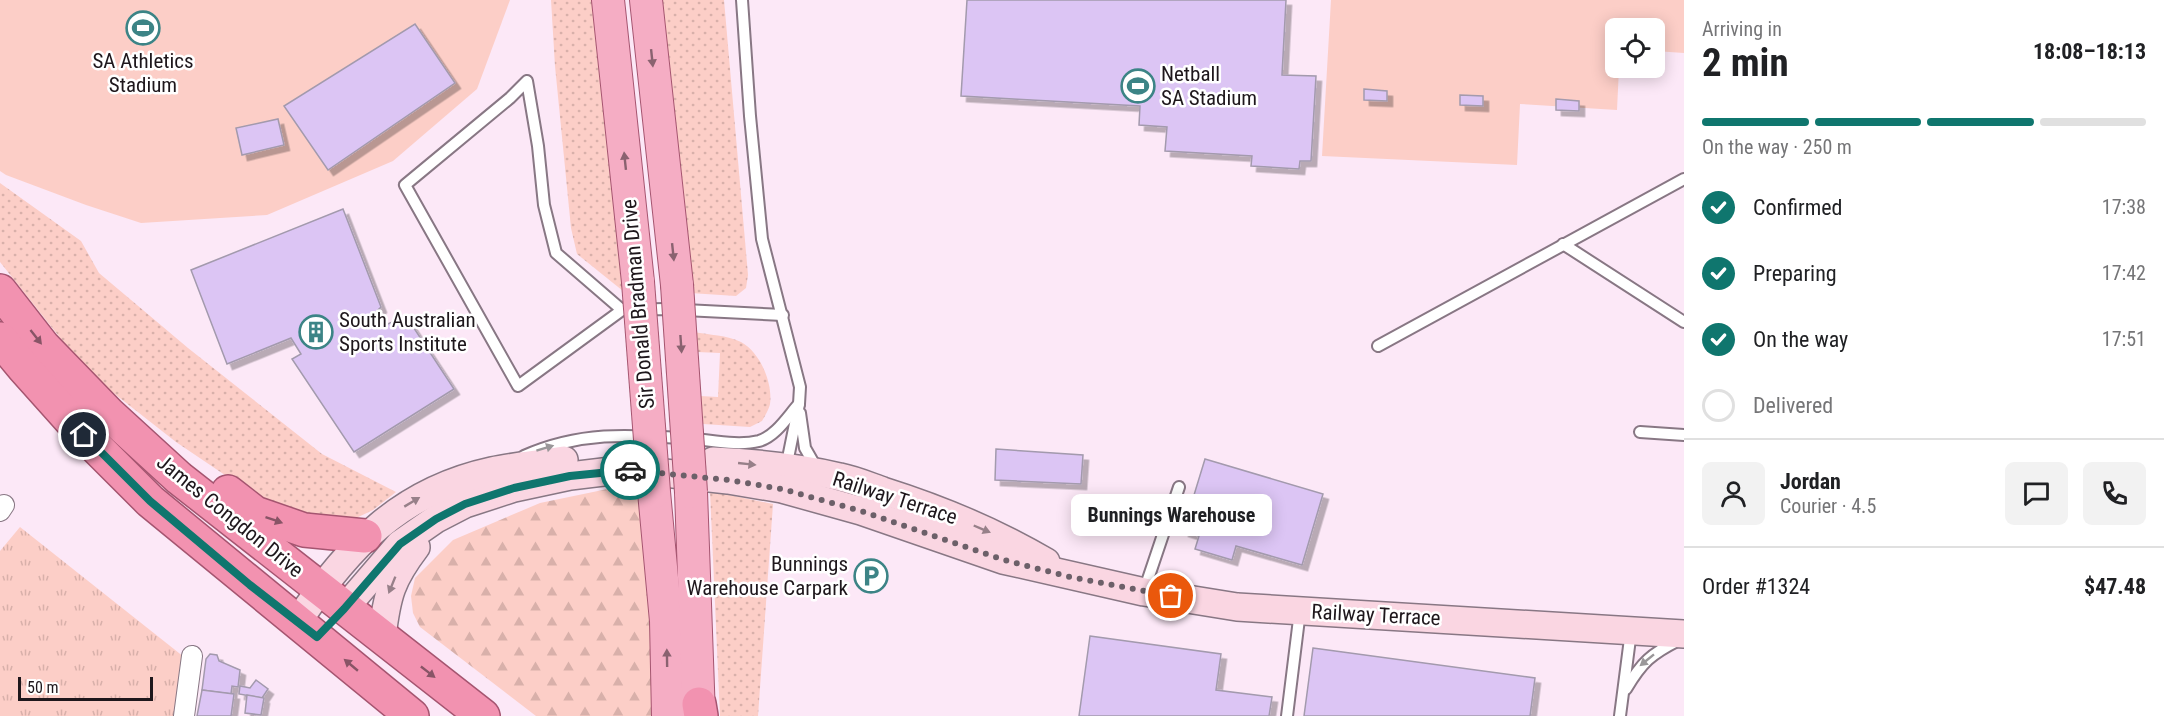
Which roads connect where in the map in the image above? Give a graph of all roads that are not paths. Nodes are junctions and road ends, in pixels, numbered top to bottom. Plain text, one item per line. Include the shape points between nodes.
1 (608, 0) edge
2 (646, 0) edge
3 (742, 0) edge
4 (1684, 179) edge
5 (1563, 244) junction
6 (0, 291) edge
7 (622, 310) junction
8 (783, 315) junction
9 (1684, 322) edge
10 (0, 339) edge
11 (1378, 346) dead end
12 (0, 372) edge
13 (799, 404) junction
14 (1640, 432) dead end
15 (1684, 435) edge
16 (135, 438) junction
17 (491, 471) junction
18 (820, 474) junction
19 (126, 476) junction
20 (784, 479) junction
21 (1179, 487) dead end
22 (436, 519) junction
23 (365, 536) junction
24 (1070, 577) junction
25 (1144, 592) junction
26 (332, 599) junction
27 (1300, 611) junction
28 (307, 629) junction
29 (1630, 631) junction
30 (382, 636) junction
31 (1684, 636) edge
32 (192, 656) dead end
33 (1623, 694) junction
34 (700, 712) edge
35 (184, 716) edge
36 (412, 716) edge
37 (483, 716) edge
38 (668, 716) edge
39 (1287, 716) edge
40 (1620, 716) edge

38 -> 1 main road, Sir Donald Bradman Drive, bridge via 666,621 638,282
2 -> 34 main road, Sir Donald Bradman Drive, bridge via 677,285
3 - 8 lane via 762,239
4 - 5 lane
5 - 9 lane
5 - 11 lane
6 -> 16 highway, James Congdon Drive via 43,346
7 - 7 lane via 518,386 405,185 527,81 544,205 556,253
7 - 8 lane
8 - 13 lane via 800,387
10 - 19 highway, James Congdon Drive via 84,435
12 - 19 highway via 83,458
17 -> 13 lane via 539,449 583,437 625,434 759,441 772,434
13 - 18 lane via 805,448
13 - 20 lane
14 - 15 lane
16 -> 23 highway via 177,452 255,513 304,530
16 - 26 highway, James Congdon Drive via 179,478
17 -> 20 main road, Railway Terrace via 629,456 731,462
23 -> 17 main road, Railway Terrace via 430,491
18 - 20 main road, Railway Terrace
18 -> 24 main road, Railway Terrace via 914,501 975,526 1016,544
19 - 28 highway, James Congdon Drive via 150,501
20 - 22 main road, Railway Terrace via 728,480 628,470 570,476 514,488 465,504
20 - 24 main road, Railway Terrace via 861,511 1004,560
21 - 25 lane
22 - 26 main road, Railway Terrace
22 -> 30 main road via 399,570 386,601
23 - 26 main road, Railway Terrace
24 - 25 main road, Railway Terrace
25 - 27 main road, Railway Terrace via 1237,607
26 - 28 highway
26 - 30 highway, James Congdon Drive
27 - 29 main road, Railway Terrace
27 - 39 lane
36 -> 28 highway, James Congdon Drive
29 - 31 main road, Railway Terrace
29 - 33 lane
30 -> 37 highway, James Congdon Drive
31 -> 33 lane via 1640,665
32 - 35 street
33 - 40 lane

